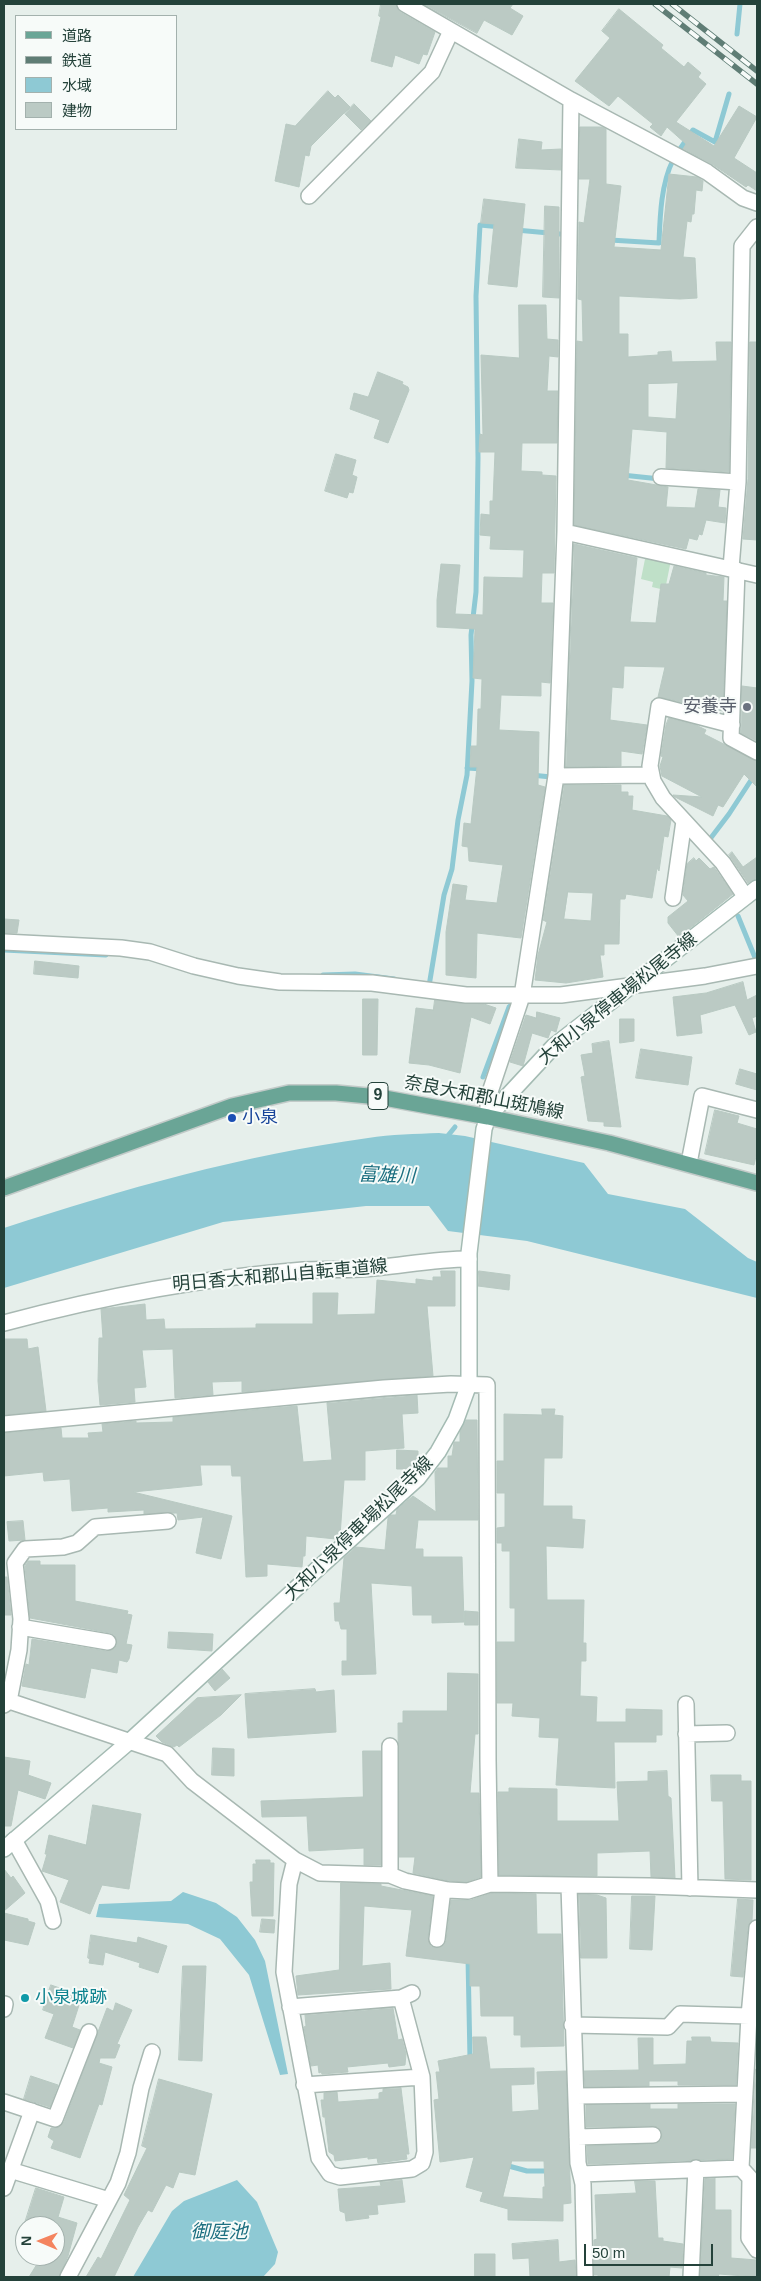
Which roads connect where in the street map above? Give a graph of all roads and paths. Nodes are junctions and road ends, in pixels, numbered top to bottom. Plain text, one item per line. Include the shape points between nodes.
1 (405, 4) edge
2 (451, 31) junction
3 (571, 100) junction
4 (309, 196) dead end
5 (757, 204) edge
6 (757, 228) edge
7 (661, 477) dead end
8 (738, 485) junction
9 (565, 532) junction
10 (734, 569) junction
11 (757, 575) edge
12 (732, 726) junction
13 (757, 752) edge
14 (652, 775) junction
15 (556, 776) junction
16 (684, 821) junction
17 (751, 892) edge
18 (673, 898) dead end
19 (4, 942) edge
20 (757, 966) edge
21 (634, 984) junction
22 (522, 995) junction
23 (757, 1110) edge
24 (486, 1123) junction
25 (689, 1163) junction
26 (757, 1183) edge
27 (4, 1188) edge
28 (469, 1256) junction
29 (4, 1323) edge
30 (468, 1384) junction
31 (4, 1424) edge
32 (168, 1521) dead end
33 (20, 1626) junction
34 (108, 1642) dead end
35 (6, 1703) edge
36 (686, 1704) dead end
37 (727, 1733) dead end
38 (686, 1734) junction
39 (130, 1741) junction
40 (390, 1746) dead end
41 (9, 1844) edge
42 (295, 1860) junction
43 (390, 1875) junction
44 (490, 1884) junction
45 (569, 1886) junction
46 (690, 1888) junction
47 (442, 1889) junction
48 (757, 1890) edge
49 (53, 1921) dead end
50 (757, 1928) edge
51 (437, 1939) dead end
52 (755, 1990) edge
53 (290, 2007) junction
54 (749, 2016) junction
55 (572, 2025) junction
56 (89, 2032) dead end
57 (152, 2052) dead end
58 (422, 2077) junction
59 (304, 2085) junction
60 (745, 2094) junction
61 (576, 2096) junction
62 (4, 2102) edge
63 (32, 2111) junction
64 (653, 2135) dead end
65 (577, 2137) junction
66 (696, 2168) junction
67 (741, 2168) junction
68 (581, 2174) junction
69 (6, 2177) edge
70 (109, 2200) junction
71 (757, 2250) edge
72 (68, 2277) edge
73 (586, 2277) edge
74 (692, 2277) edge

1 - 2 street
2 - 3 street
2 - 4 street via 432,72
3 - 5 street via 707,172
3 - 9 street
6 - 8 street via 742,246
7 - 8 street
8 - 10 street
9 - 10 street
9 - 15 street
10 - 11 street
10 - 12 street
12 - 13 street via 731,738
12 - 14 street via 659,706 650,766
14 - 15 street
14 - 16 street via 663,798
15 - 22 street
16 - 17 street
16 - 18 street
17 - 21 street, 大和小泉停車場松尾寺線
19 - 22 street via 150,952 203,968 280,982 350,982 466,995
20 - 21 street
21 - 22 street via 561,995
21 - 24 street, 大和小泉停車場松尾寺線 via 554,1046
22 - 24 street via 488,1098
23 - 25 street via 702,1096
24 - 25 main road, 奈良大和郡山斑鳩線 / 9 via 609,1143
24 - 27 main road, 奈良大和郡山斑鳩線 / 9 via 379,1096 289,1093 232,1106
24 - 28 street, 大和小泉停車場松尾寺線
25 - 26 main road, 奈良大和郡山斑鳩線 / 9
28 - 29 street, 明日香大和郡山自転車道線 via 361,1269 304,1270 200,1282 92,1301
28 - 30 street, 大和小泉停車場松尾寺線
30 - 31 street via 384,1388
30 - 39 street, 大和小泉停車場松尾寺線 via 456,1420 418,1478
30 - 44 street via 487,1385
32 - 33 street via 95,1528 63,1547 25,1550 15,1563
33 - 34 street
33 - 35 street via 19,1650
35 - 39 street
36 - 38 street
37 - 38 street
38 - 46 street
39 - 41 street, 大和小泉停車場松尾寺線
39 - 42 street via 167,1754 192,1781
40 - 43 street
41 - 49 street via 48,1900
42 - 43 street via 320,1873
42 - 53 street via 289,1884 284,1972
43 - 47 street
44 - 45 street
44 - 47 street via 468,1891
45 - 46 street
45 - 55 street
46 - 48 street
47 - 51 street
50 - 52 street
52 - 54 street
53 - 58 street via 407,1996
53 - 59 street
54 - 55 street via 680,2014 668,2027
54 - 60 street
55 - 61 street
56 - 63 street via 55,2119
57 - 70 street via 128,2153
58 - 59 street
58 - 59 street via 425,2152 422,2162 412,2169 340,2177 330,2174 319,2158
60 - 61 street
60 - 67 street
61 - 65 street
62 - 63 street
63 - 69 street
64 - 65 street
65 - 68 street
66 - 67 street
66 - 68 street
66 - 74 street
67 - 71 street via 750,2178 749,2238
68 - 73 street via 584,2184
69 - 70 street
70 - 72 street

